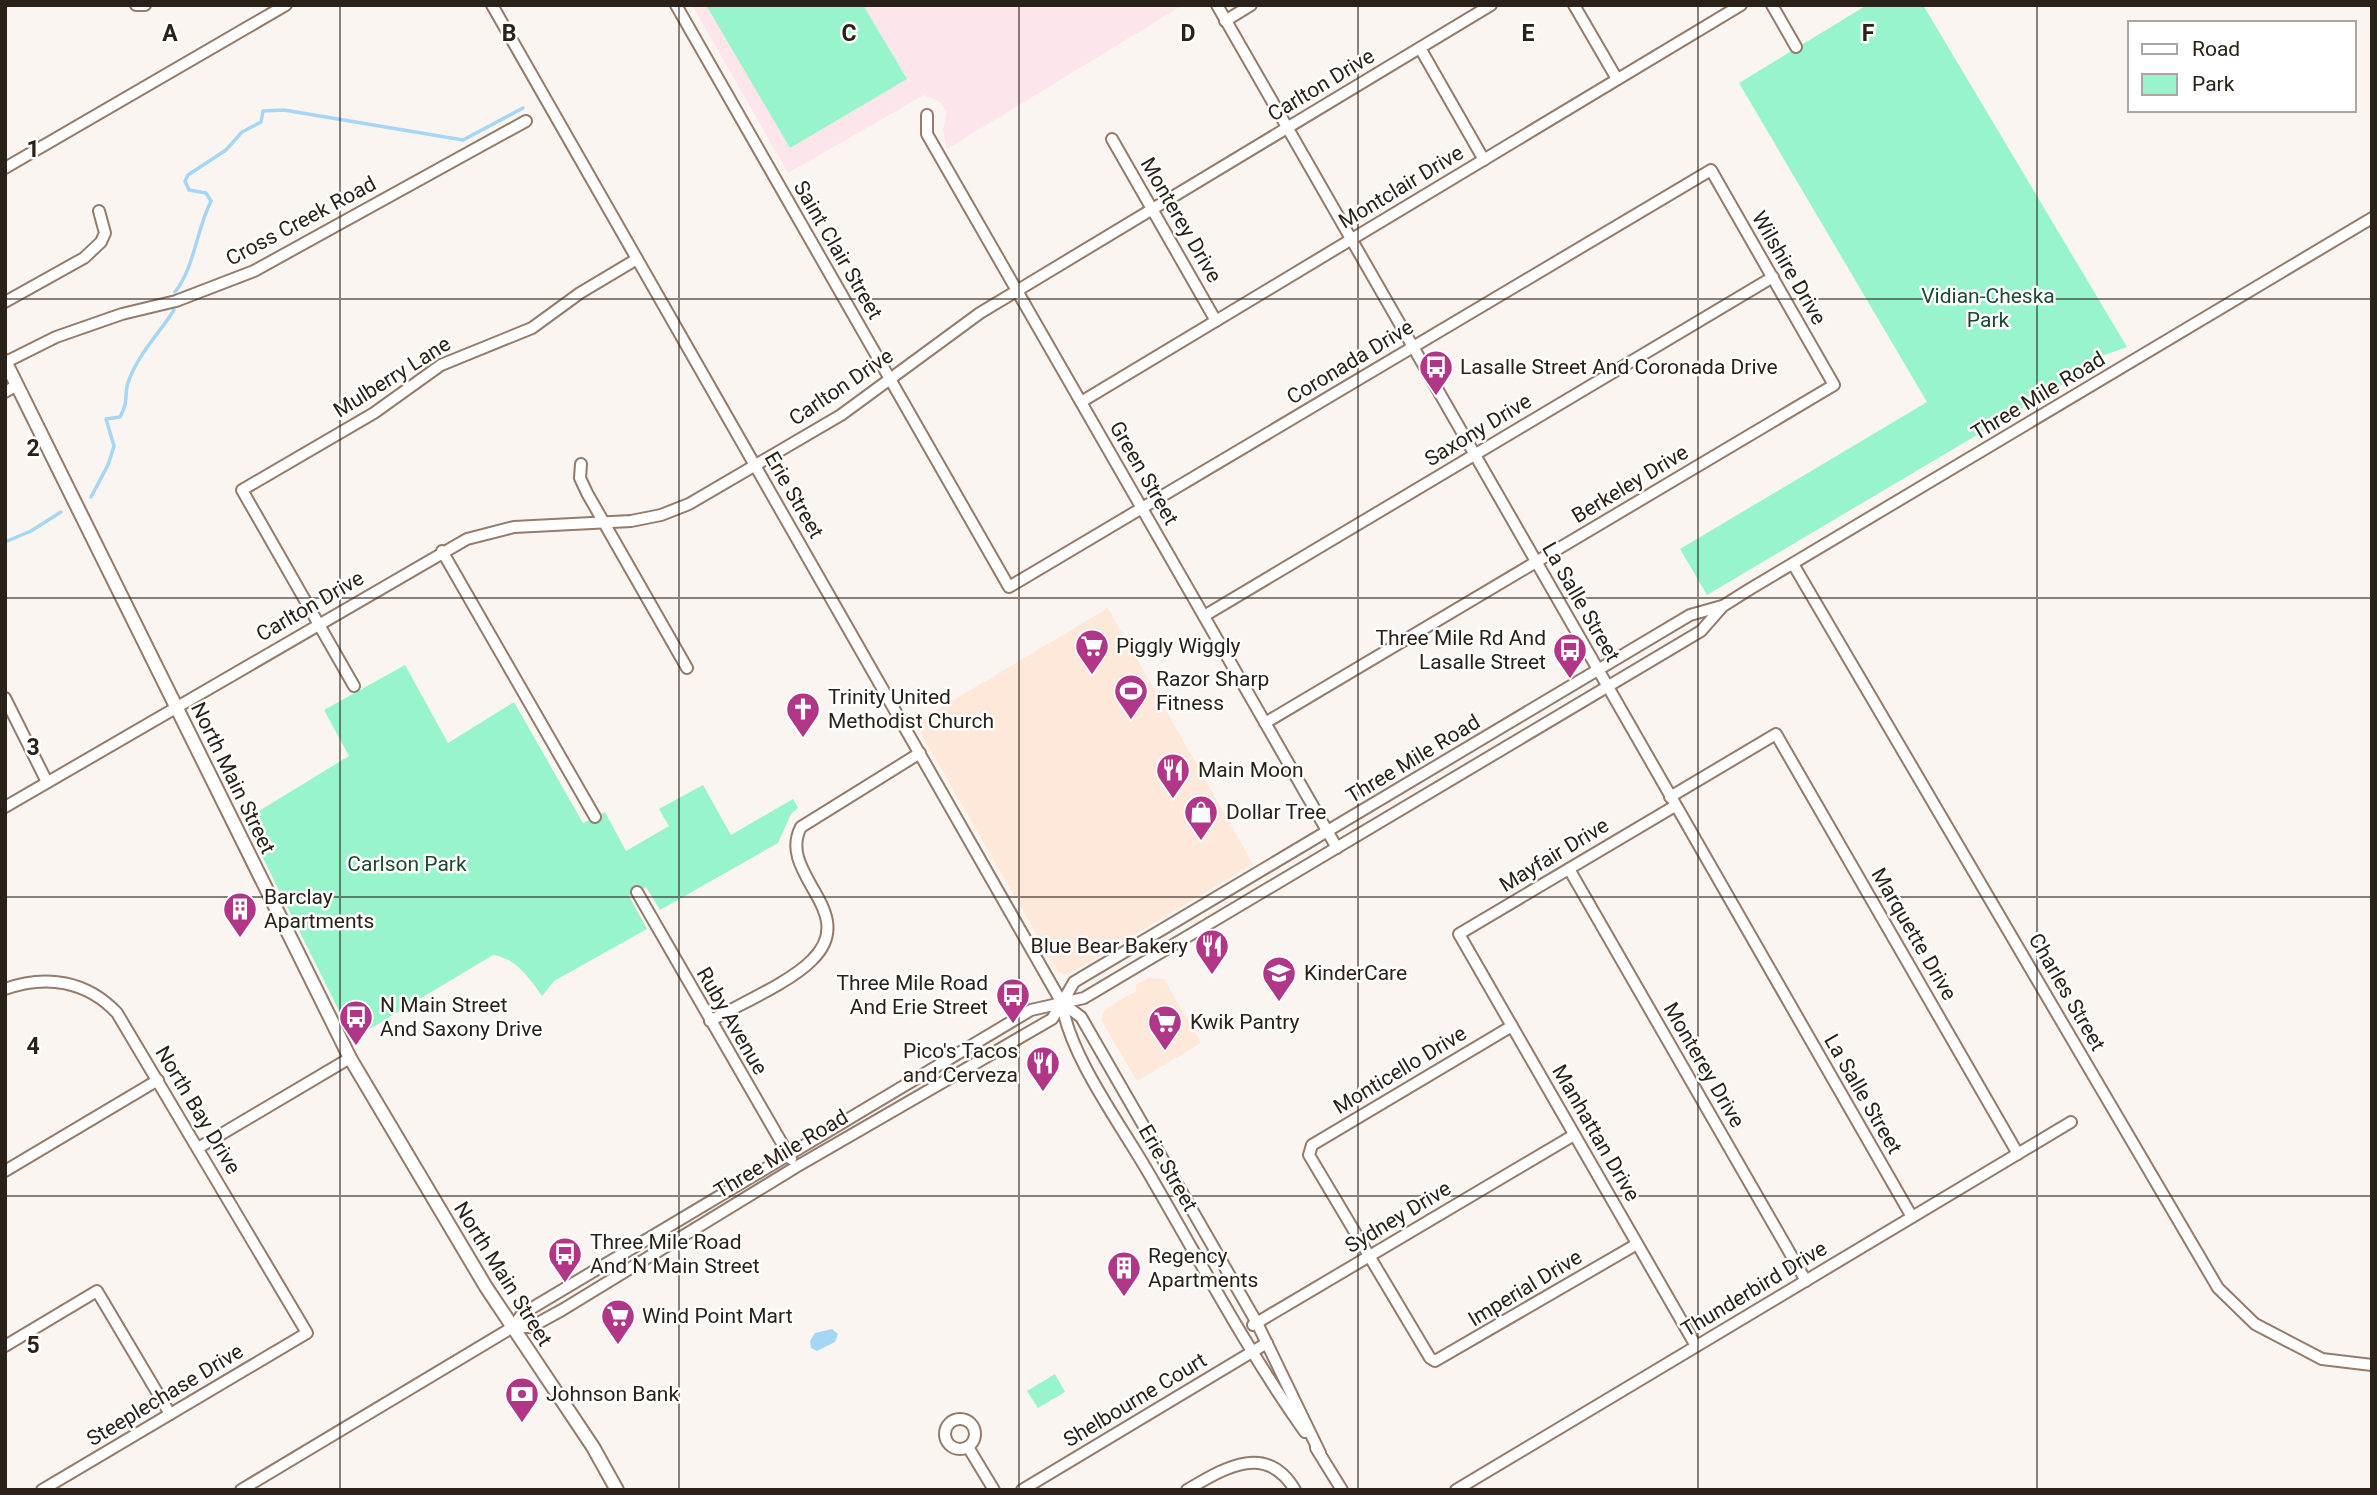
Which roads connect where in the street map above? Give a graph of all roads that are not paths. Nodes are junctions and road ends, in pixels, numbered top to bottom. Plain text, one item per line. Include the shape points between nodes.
1 (136, 5) edge
2 (145, 5) edge
3 (286, 5) edge
4 (492, 5) edge
5 (676, 5) edge
6 (1217, 5) edge
7 (1251, 5) edge
8 (1491, 5) edge
9 (1574, 5) edge
10 (1741, 5) edge
11 (1772, 5) edge
12 (1226, 21) junction
13 (1796, 47) dead end
14 (1420, 48) junction
15 (1617, 79) junction
16 (928, 115) dead end
17 (526, 121) dead end
18 (1287, 128) junction
19 (1112, 139) dead end
20 (1484, 160) junction
21 (5, 168) edge
22 (1711, 170) joint
23 (1152, 209) junction
24 (99, 211) dead end
25 (2372, 218) edge
26 (1351, 240) junction
27 (636, 259) junction
28 (1773, 277) junction
29 (1017, 290) junction
30 (5, 302) edge
31 (1216, 321) junction
32 (1413, 347) junction
33 (5, 362) edge
34 (890, 380) junction
35 (1834, 385) joint
36 (11, 388) edge
37 (1081, 402) junction
38 (1474, 455) junction
39 (581, 464) dead end
40 (755, 466) junction
41 (1142, 508) junction
42 (604, 523) junction
43 (442, 551) junction
44 (1536, 562) junction
45 (1793, 564) junction
46 (1009, 587) joint
47 (1723, 606) junction
48 (1203, 615) junction
49 (319, 623) junction
50 (687, 668) dead end
51 (1599, 671) junction
52 (354, 686) dead end
53 (1608, 686) junction
54 (5, 698) edge
55 (177, 706) junction
56 (1265, 723) junction
57 (1776, 734) joint
58 (919, 753) junction
59 (47, 782) junction
60 (1672, 801) junction
61 (5, 807) edge
62 (595, 817) dead end
63 (1328, 832) junction
64 (1337, 848) junction
65 (1569, 869) junction
66 (637, 892) dead end
67 (1462, 940) joint
68 (5, 989) edge
69 (1062, 1003) junction
70 (710, 1021) junction
71 (1511, 1026) junction
72 (350, 1058) junction
73 (158, 1080) junction
74 (1128, 1098) junction
75 (1111, 1108) junction
76 (2071, 1122) dead end
77 (1574, 1135) junction
78 (198, 1148) junction
79 (2018, 1154) junction
80 (789, 1156) junction
81 (796, 1167) junction
82 (5, 1171) edge
83 (1171, 1174) junction
84 (1155, 1183) junction
85 (1912, 1217) junction
86 (1637, 1244) junction
87 (1370, 1257) junction
88 (1806, 1281) junction
89 (1257, 1323) junction
90 (513, 1327) junction
91 (1241, 1332) junction
92 (307, 1333) joint
93 (1267, 1343) junction
94 (5, 1346) edge
95 (1696, 1346) junction
96 (1252, 1351) junction
97 (2372, 1365) edge
98 (170, 1414) junction
99 (968, 1447) dead end
100 (1320, 1453) junction
101 (42, 1490) edge
102 (241, 1490) edge
103 (617, 1490) edge
104 (994, 1490) edge
105 (1023, 1490) edge
106 (1187, 1490) edge
107 (1295, 1490) edge
108 (1342, 1490) edge
109 (1456, 1490) edge

1 - 2 street
3 - 21 street
4 - 27 street, Erie Street
5 - 34 street, Saint Clair Street
6 - 12 street, La Salle Street
7 - 12 street
8 - 14 street, Carlton Drive
9 - 15 street
10 - 15 street, Montclair Drive
11 - 13 street
12 - 18 street, La Salle Street
14 - 18 street, Carlton Drive
14 - 20 street
15 - 20 street, Montclair Drive
16 - 29 street, Green Street via 927,134
17 - 33 street, Cross Creek Road via 254,271 176,301 56,337
18 - 23 street, Carlton Drive
18 - 26 street, La Salle Street
19 - 23 street, Monterey Drive
20 - 26 street, Montclair Drive
22 - 28 street, Wilshire Drive
22 - 32 street, Coronada Drive
23 - 29 street, Carlton Drive
23 - 31 street, Monterey Drive
24 - 30 street via 105,233 93,251
25 - 45 street, Three Mile Road
26 - 31 street, Montclair Drive
26 - 32 street, La Salle Street
27 - 40 street, Erie Street
27 - 49 street, Mulberry Lane via 532,328 441,365 374,413 242,490
28 - 35 street, Wilshire Drive
28 - 38 street, Saxony Drive
29 - 34 street, Carlton Drive
29 - 37 street, Green Street
31 - 37 street, Montclair Drive
32 - 38 street, La Salle Street
32 - 41 street, Coronada Drive
33 - 36 main road, North Main Street
34 - 40 street, Carlton Drive
34 - 46 street, Saint Clair Street
35 - 44 street, Berkeley Drive
36 - 55 main road, North Main Street
37 - 41 street, Green Street
38 - 44 street, La Salle Street
38 - 48 street, Saxony Drive
39 - 42 street via 580,478
40 - 42 street, Carlton Drive via 676,510 646,519
40 - 58 street, Erie Street
41 - 46 street, Coronada Drive
41 - 48 street, Green Street
42 - 43 street, Carlton Drive via 498,529
42 - 50 street
43 - 49 street, Carlton Drive
43 - 62 street
44 - 51 street, La Salle Street
44 - 56 street, Berkeley Drive
45 - 47 street, Three Mile Road
45 - 97 street, Charles Street via 2218,1287 2255,1324 2322,1359
47 - 51 street, Three Mile Road via 1690,615
47 - 53 street, Three Mile Road via 1701,631
48 - 56 street, Green Street
49 - 52 street
49 - 55 street, Carlton Drive
51 - 53 street, La Salle Street
51 - 63 street, Three Mile Road
53 - 60 street, La Salle Street
53 - 64 street, Three Mile Road
54 - 59 street
55 - 59 street, Carlton Drive
55 - 72 main road, North Main Street
56 - 63 street, Green Street
57 - 60 street, Mayfair Drive
57 - 79 street, Marquette Drive
58 - 69 street, Erie Street
58 - 70 street via 801,827 795,852 826,914 823,946 803,967
59 - 61 street, Carlton Drive
60 - 65 street, Mayfair Drive
60 - 85 street, La Salle Street
63 - 64 street, Green Street
63 - 69 street, Three Mile Road via 1073,982
64 - 69 street, Three Mile Road via 1084,998
65 - 67 street, Mayfair Drive via 1459,934
65 - 88 street, Monterey Drive
66 - 70 street, Ruby Avenue
67 - 71 street, Manhattan Drive
68 - 73 street, North Bay Drive via 52,981 69,983 99,997 127,1027
69 - 74 street, Erie Street via 1081,1017
69 - 75 street, Erie Street via 1065,1027
69 - 80 street, Three Mile Road via 1031,1010
69 - 81 street, Three Mile Road via 1052,1019
70 - 80 street, Ruby Avenue
71 - 77 street, Manhattan Drive
71 - 87 street, Monticello Drive via 1311,1145 1309,1150
72 - 78 street
72 - 90 main road, North Main Street
73 - 78 street, North Bay Drive
73 - 82 street
74 - 75 street
74 - 83 street, Erie Street
75 - 84 street, Erie Street
76 - 79 street, Thunderbird Drive
77 - 86 street, Manhattan Drive
77 - 87 street, Sydney Drive
78 - 92 street, North Bay Drive
79 - 85 street, Thunderbird Drive
80 - 81 street, Ruby Avenue
80 - 90 street, Three Mile Road via 522,1314
81 - 90 street, Three Mile Road via 562,1310 531,1327
83 - 84 street
83 - 89 street, Erie Street
84 - 91 street, Erie Street
85 - 88 street, Thunderbird Drive
86 - 87 street, Imperial Drive via 1440,1361 1432,1359
86 - 95 street, Manhattan Drive
87 - 89 street, Sydney Drive
88 - 95 street, Thunderbird Drive
89 - 91 street, Sydney Drive
89 - 93 street, Erie Street
90 - 102 street, Three Mile Road
90 - 103 main road, North Main Street
91 - 96 street, Erie Street
92 - 98 street, Steeplechase Drive
93 - 96 street, Shelbourne Court
93 - 100 street, Erie Street
94 - 98 street via 97,1291
95 - 109 street, Thunderbird Drive
96 - 100 street, Erie Street
96 - 105 street, Shelbourne Court
98 - 101 street, Steeplechase Drive
99 - 104 street
100 - 108 street, Erie Street
106 - 107 street via 1243,1462 1271,1467

